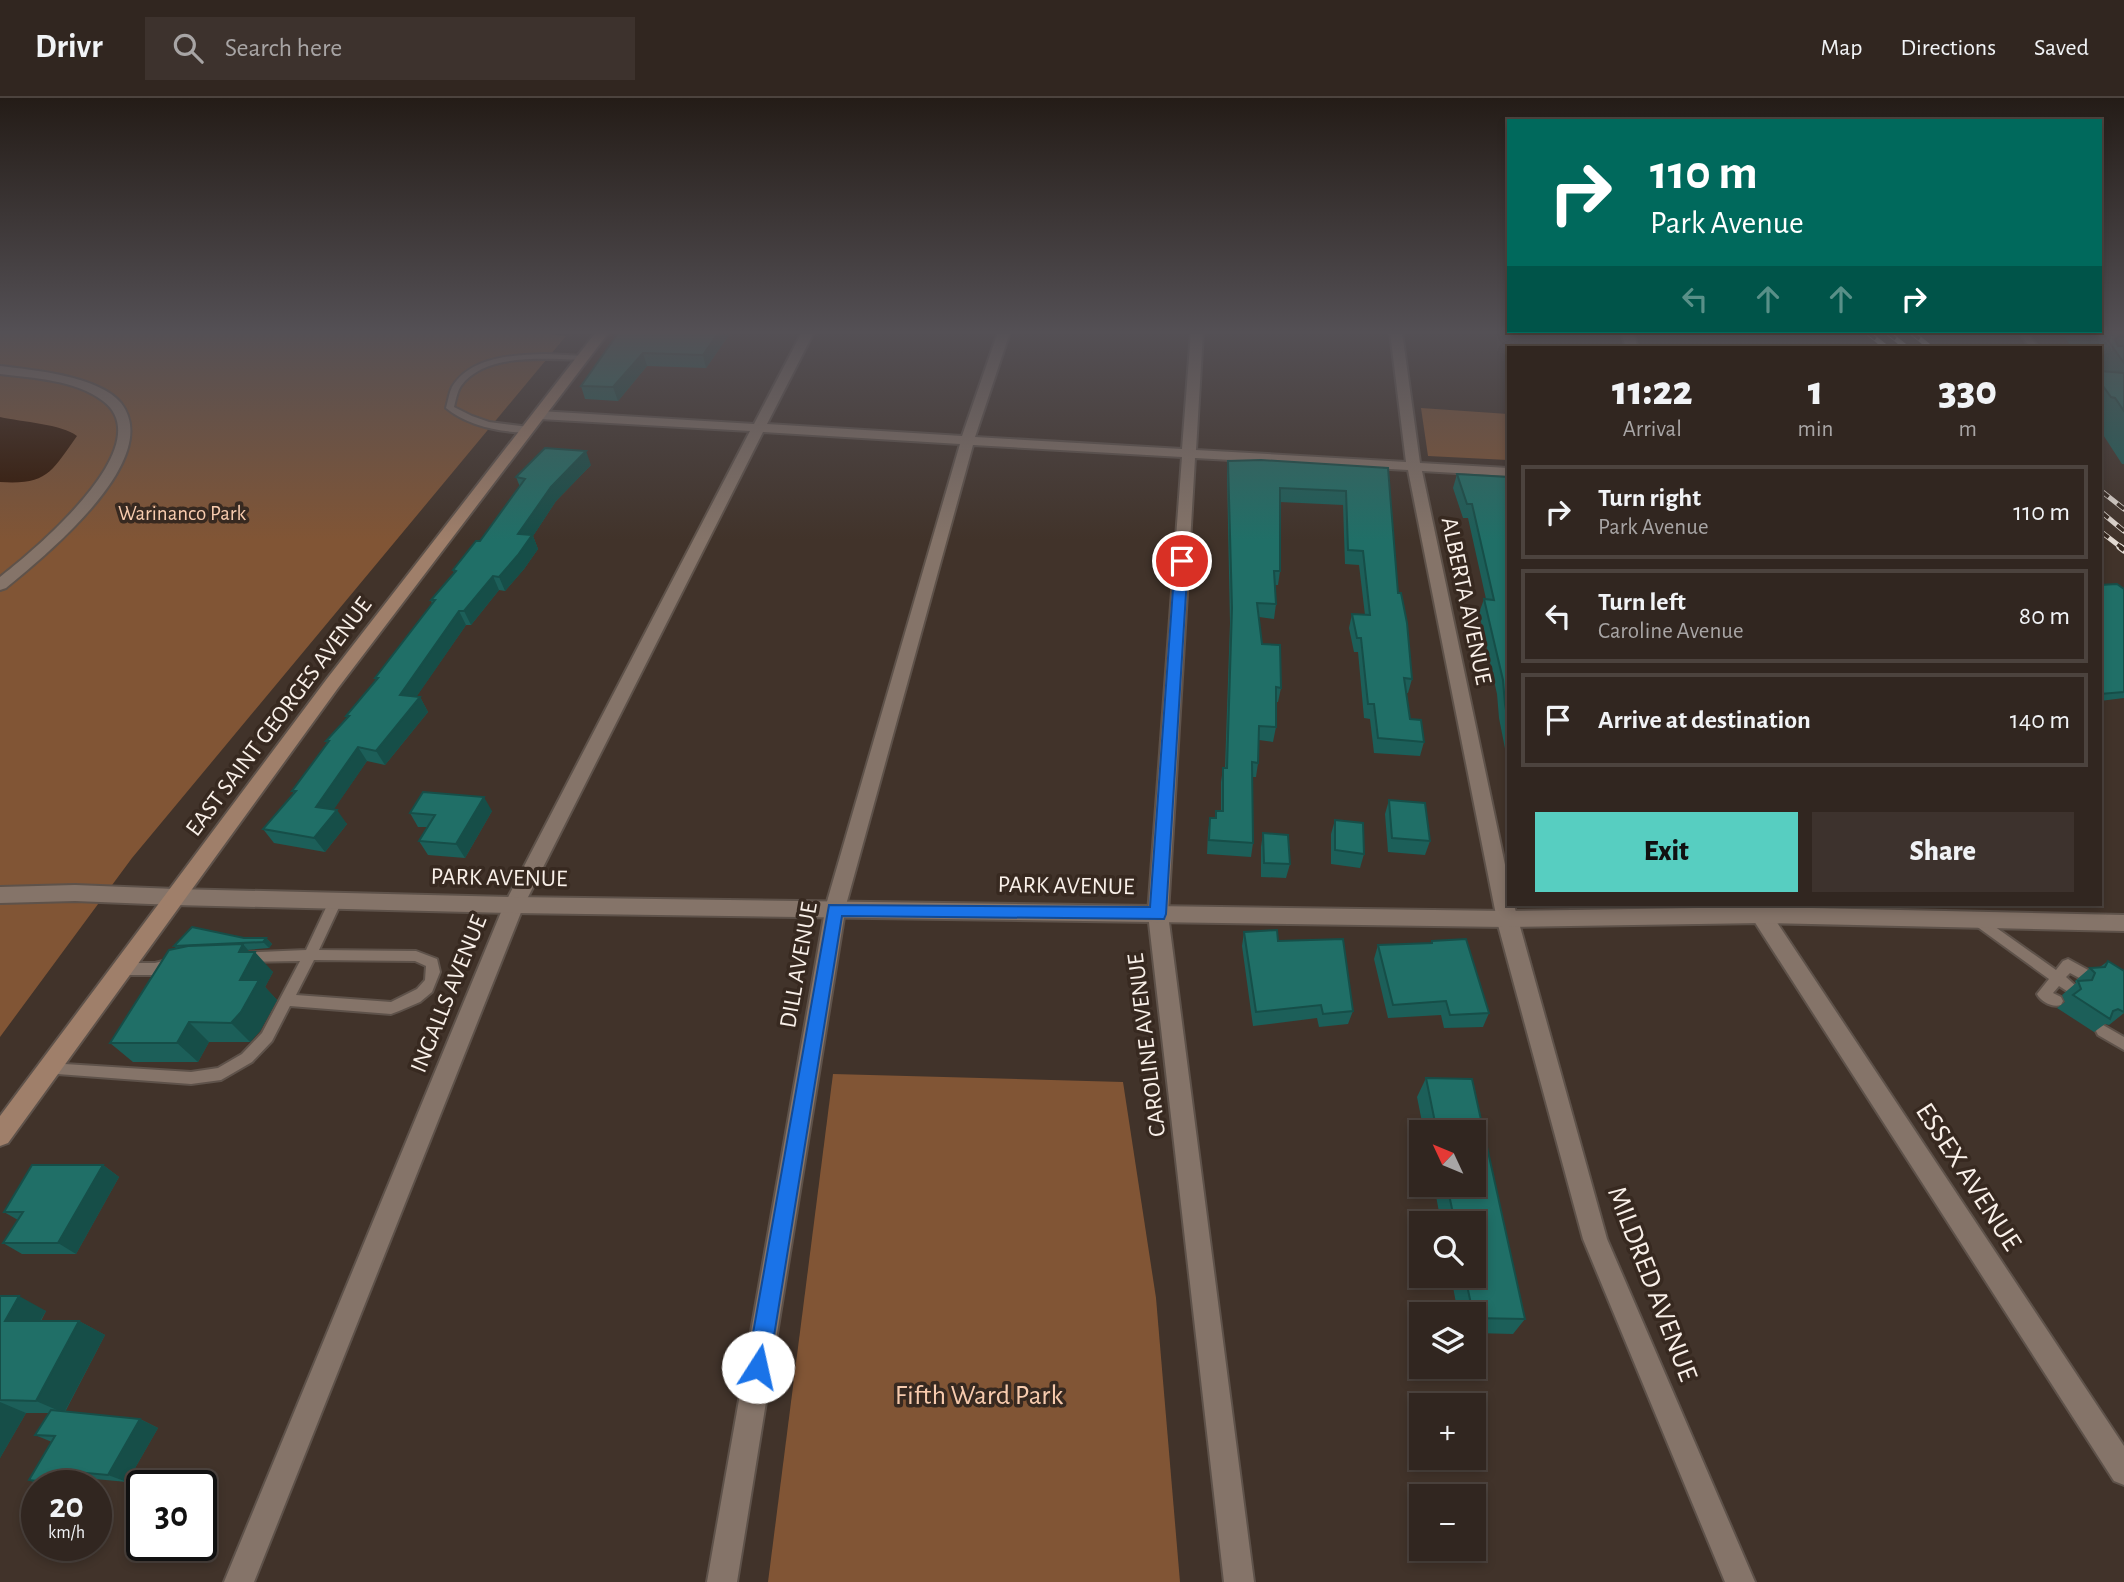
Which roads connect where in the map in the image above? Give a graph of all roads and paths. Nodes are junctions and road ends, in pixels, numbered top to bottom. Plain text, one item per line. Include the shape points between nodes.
1 (110, 401) edge
2 (450, 401) edge
3 (551, 401) edge
4 (772, 401) edge
5 (980, 401) edge
6 (1192, 401) edge
7 (1405, 401) edge
8 (540, 415) junction
9 (758, 429) junction
10 (529, 430) junction
11 (968, 438) junction
12 (1189, 453) junction
13 (1414, 467) junction
14 (1507, 472) edge
15 (0, 585) edge
16 (0, 895) edge
17 (175, 897) junction
18 (336, 901) junction
19 (514, 905) junction
20 (2102, 906) edge
21 (835, 909) junction
22 (1831, 911) edge
23 (1158, 914) junction
24 (1761, 915) junction
25 (1506, 919) junction
26 (1977, 919) junction
27 (2121, 926) edge
28 (310, 955) junction
29 (233, 957) edge
30 (181, 963) edge
31 (122, 969) junction
32 (2083, 974) dead end
33 (2057, 979) junction
34 (2070, 987) dead end
35 (287, 1000) junction
36 (2056, 1001) dead end
37 (2103, 1031) edge
38 (2124, 1044) edge
39 (49, 1069) junction
40 (0, 1135) edge
41 (2124, 1471) edge
42 (239, 1582) edge
43 (722, 1582) edge
44 (1240, 1582) edge
45 (1740, 1582) edge

1 - 15 street via 126,423 121,456 51,543
2 - 10 lane via 450,408 485,426
3 - 8 main road, EAST SAINT GEORGES AVENUE
4 - 9 street, INGALLS AVENUE
5 - 11 street, DILL AVENUE
6 - 12 street, CAROLINE AVENUE
7 - 13 street, ALBERTA AVENUE
8 - 9 street
8 - 10 main road, EAST SAINT GEORGES AVENUE
9 - 11 street
9 - 19 street, INGALLS AVENUE
10 - 17 main road, EAST SAINT GEORGES AVENUE via 332,684
11 - 12 street
11 - 21 street, DILL AVENUE
12 - 13 street
12 - 23 street, CAROLINE AVENUE
13 - 14 street
13 - 25 street, ALBERTA AVENUE
16 - 17 street, PARK AVENUE
17 - 18 street, PARK AVENUE
17 - 31 main road, EAST SAINT GEORGES AVENUE
18 - 19 street, PARK AVENUE
18 - 28 lane
19 - 21 street, PARK AVENUE
19 - 42 street, INGALLS AVENUE
20 - 27 street
21 - 23 street, PARK AVENUE
21 - 43 street, DILL AVENUE
22 - 24 street, PARK AVENUE
22 - 26 street, PARK AVENUE
23 - 25 street, PARK AVENUE
23 - 44 street, CAROLINE AVENUE
24 - 25 street, PARK AVENUE
24 - 41 street, ESSEX AVENUE
25 - 45 street, MILDRED AVENUE via 1595,1240
26 - 27 street, PARK AVENUE
26 - 33 lane
28 - 29 lane
28 - 35 lane
28 - 35 lane via 416,956 432,963 434,972 425,993 391,1008
30 - 31 lane
31 - 39 main road, EAST SAINT GEORGES AVENUE
32 - 33 lane via 2068,965
33 - 34 lane
33 - 36 lane via 2044,994
35 - 39 lane via 267,1037 247,1058 221,1074 191,1078
37 - 38 lane
39 - 40 main road, EAST SAINT GEORGES AVENUE

